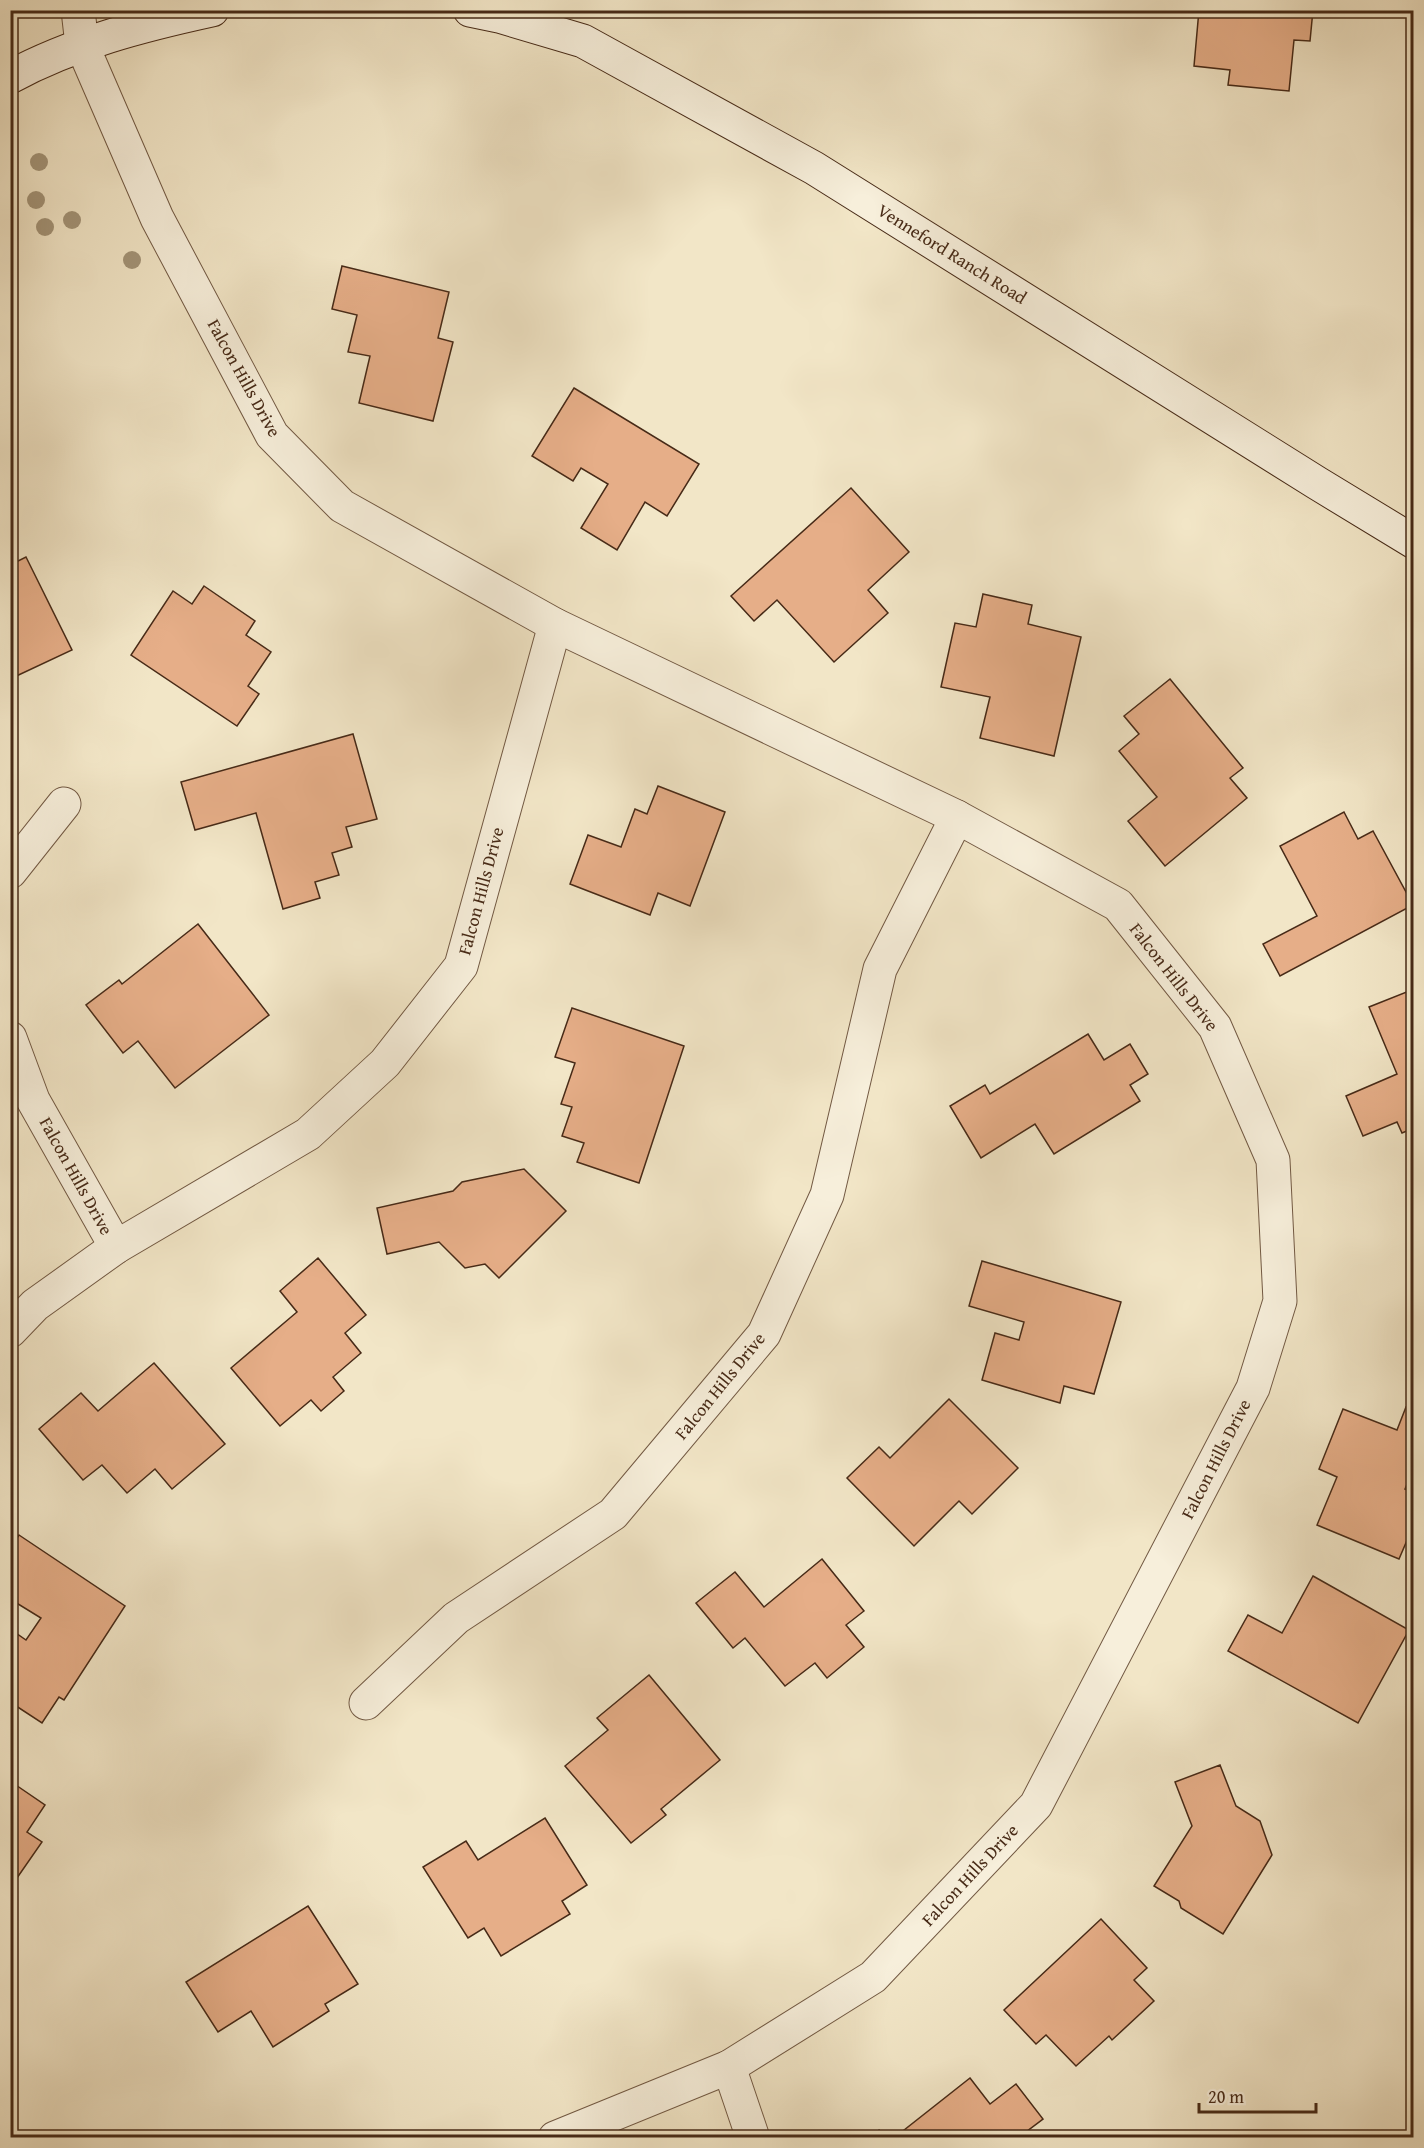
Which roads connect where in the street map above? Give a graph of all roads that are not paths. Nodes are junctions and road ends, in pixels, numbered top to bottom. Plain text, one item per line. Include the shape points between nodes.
1 (78, 10) edge
2 (212, 10) edge
3 (470, 10) edge
4 (82, 45) junction
5 (10, 77) edge
6 (1413, 542) edge
7 (555, 625) junction
8 (64, 804) dead end
9 (957, 817) junction
10 (10, 872) edge
11 (10, 1038) edge
12 (116, 1247) junction
13 (10, 1331) edge
14 (366, 1703) dead end
15 (729, 2067) junction
16 (555, 2138) edge
17 (753, 2138) edge

1 - 4 street, Falcon Hills Drive
2 - 4 street
3 - 6 street, Venneford Ranch Road via 583,41 814,168
4 - 5 street
4 - 7 street, Falcon Hills Drive via 157,218 272,435 342,506
7 - 9 street, Falcon Hills Drive
7 - 12 street, Falcon Hills Drive via 461,966 385,1063 308,1134
8 - 10 street
9 - 14 street, Falcon Hills Drive via 880,969 826,1195 764,1334 613,1514 456,1618
9 - 15 street, Falcon Hills Drive via 1118,905 1215,1027 1273,1160 1280,1301 1253,1388 1036,1805 873,1977
11 - 12 street, Falcon Hills Drive via 33,1100
12 - 13 street, Falcon Hills Drive via 35,1305
15 - 16 street, Falcon Hills Drive
15 - 17 street

